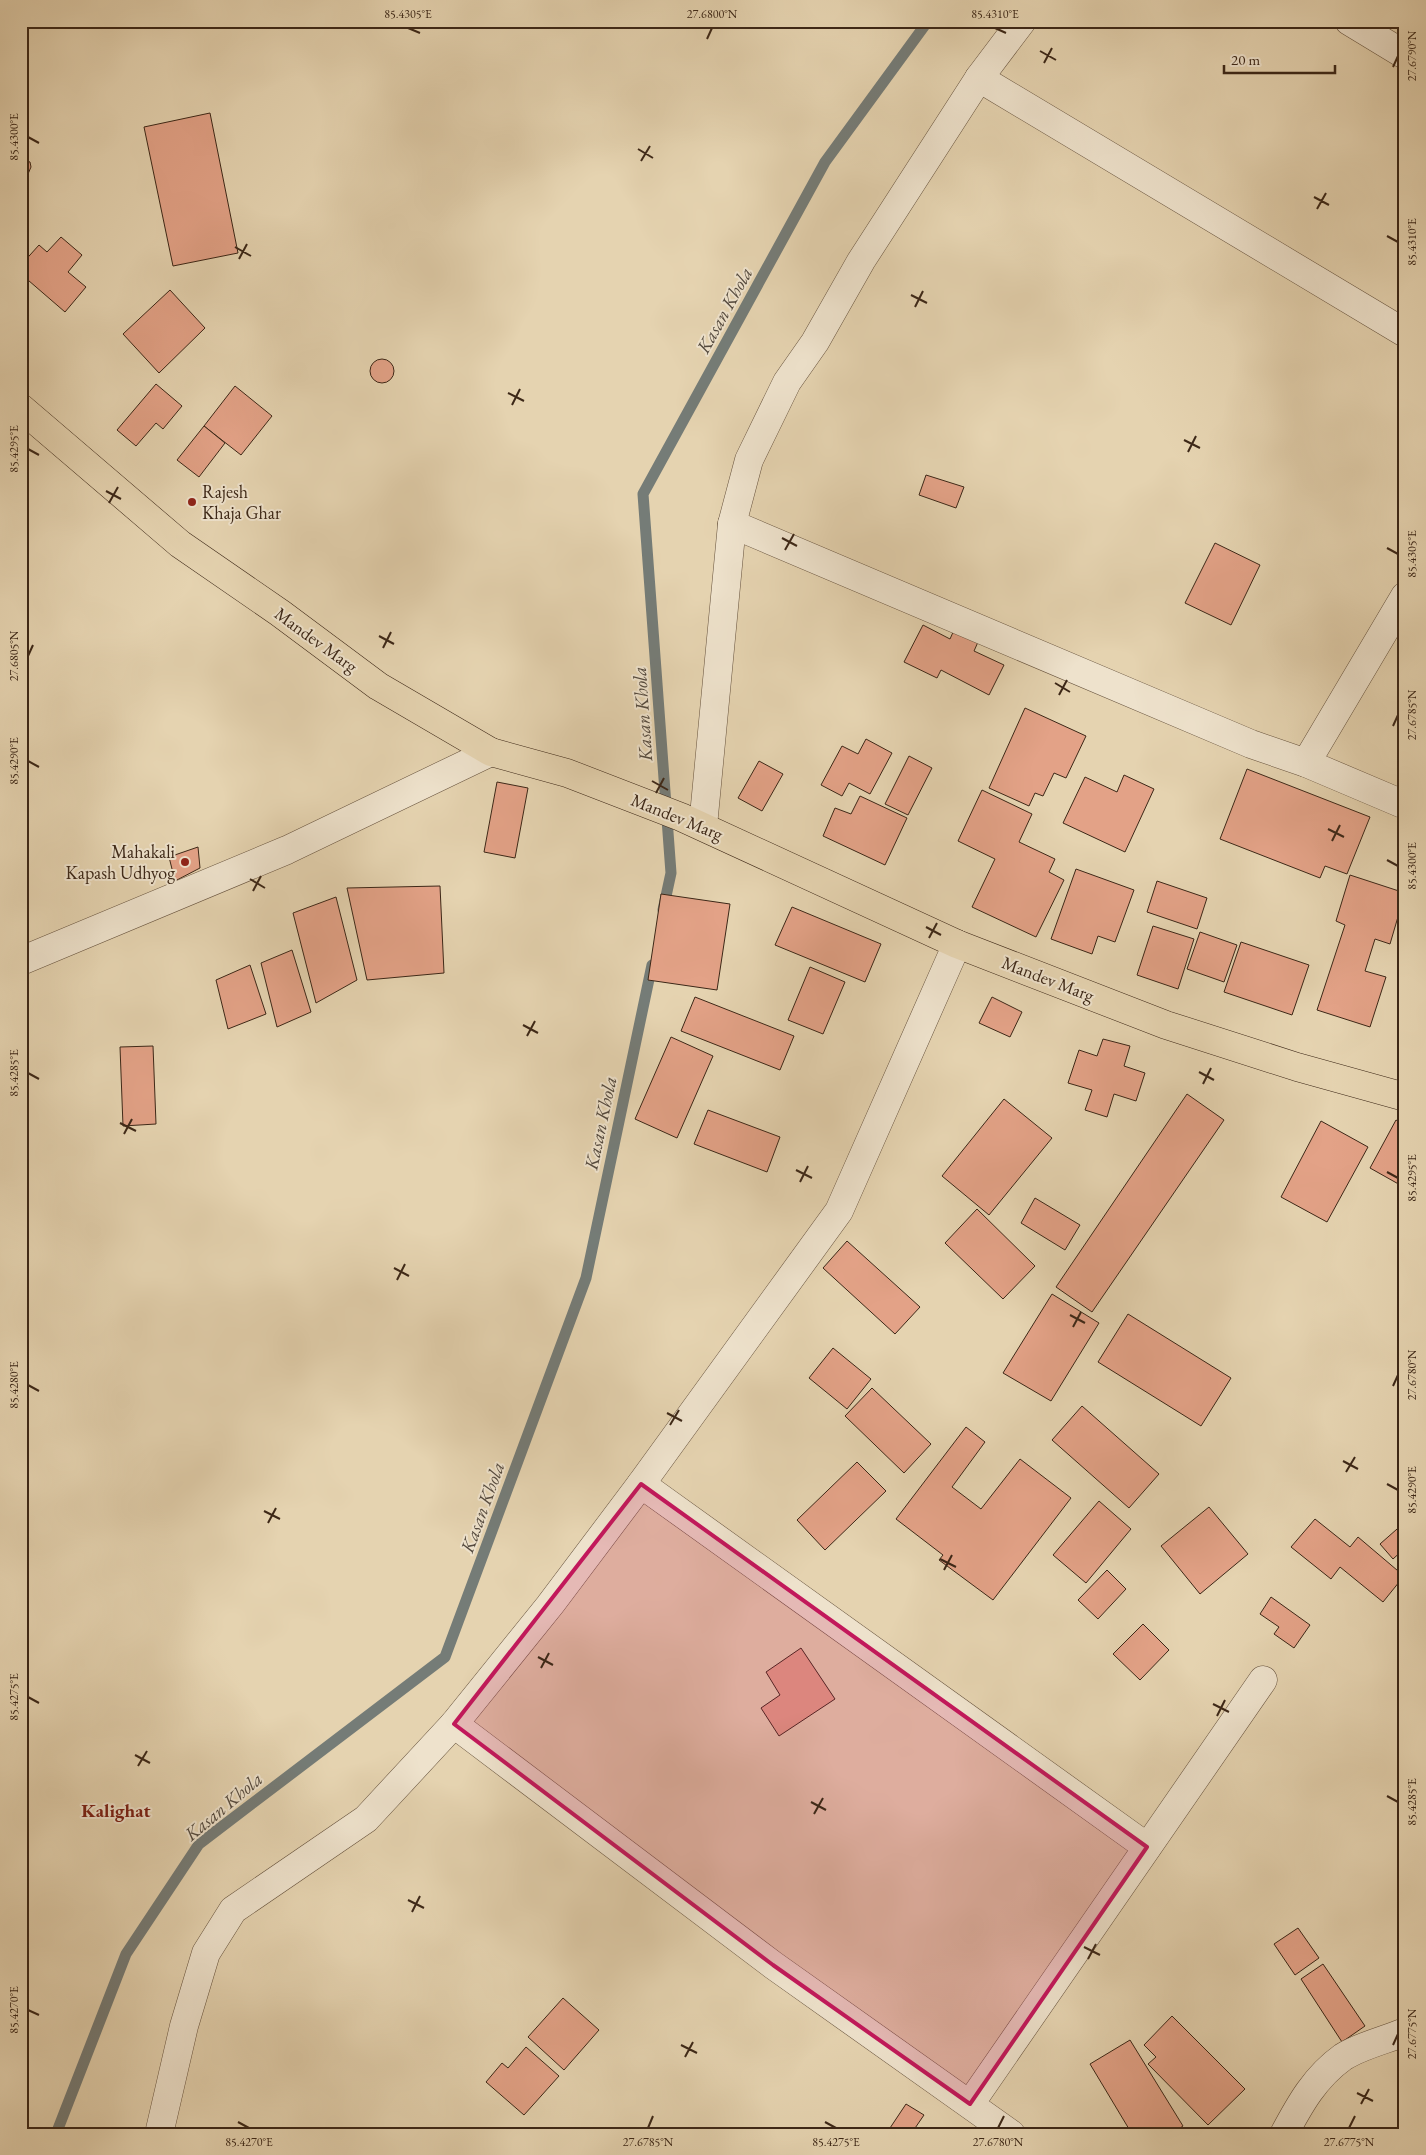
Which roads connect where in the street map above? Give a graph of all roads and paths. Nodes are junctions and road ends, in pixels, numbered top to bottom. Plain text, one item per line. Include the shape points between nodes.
1 (1022, 21) edge
2 (1349, 21) edge
3 (1405, 55) edge
4 (979, 78) junction
5 (1405, 333) edge
6 (21, 408) edge
7 (732, 524) junction
8 (1405, 596) edge
9 (491, 752) junction
10 (1306, 762) junction
11 (1405, 806) edge
12 (692, 821) junction
13 (957, 944) junction
14 (21, 961) edge
15 (1405, 1097) edge
16 (641, 1484) junction
17 (1263, 1680) dead end
18 (454, 1724) junction
19 (1147, 1847) junction
20 (1405, 2032) edge
21 (970, 2104) junction
22 (159, 2134) edge
23 (1012, 2134) edge
24 (1284, 2134) edge

1 - 4 street
2 - 3 street
4 - 5 street
4 - 7 street via 787,382 749,460
6 - 9 main road, Mandev Marg via 180,544 378,686
7 - 10 street via 1250,744
7 - 12 street
8 - 10 street
9 - 12 main road, Mandev Marg via 567,773
9 - 14 street via 287,850
10 - 11 street
12 - 13 main road, Mandev Marg
13 - 15 main road, Mandev Marg via 1166,1024 1297,1067
13 - 16 street via 839,1211
16 - 18 street via 550,1605
16 - 19 street
17 - 19 street
18 - 21 street via 773,1965
18 - 22 street via 366,1820 233,1910 206,1953 184,2026
19 - 21 street
20 - 24 street via 1344,2056 1320,2076
21 - 23 street

